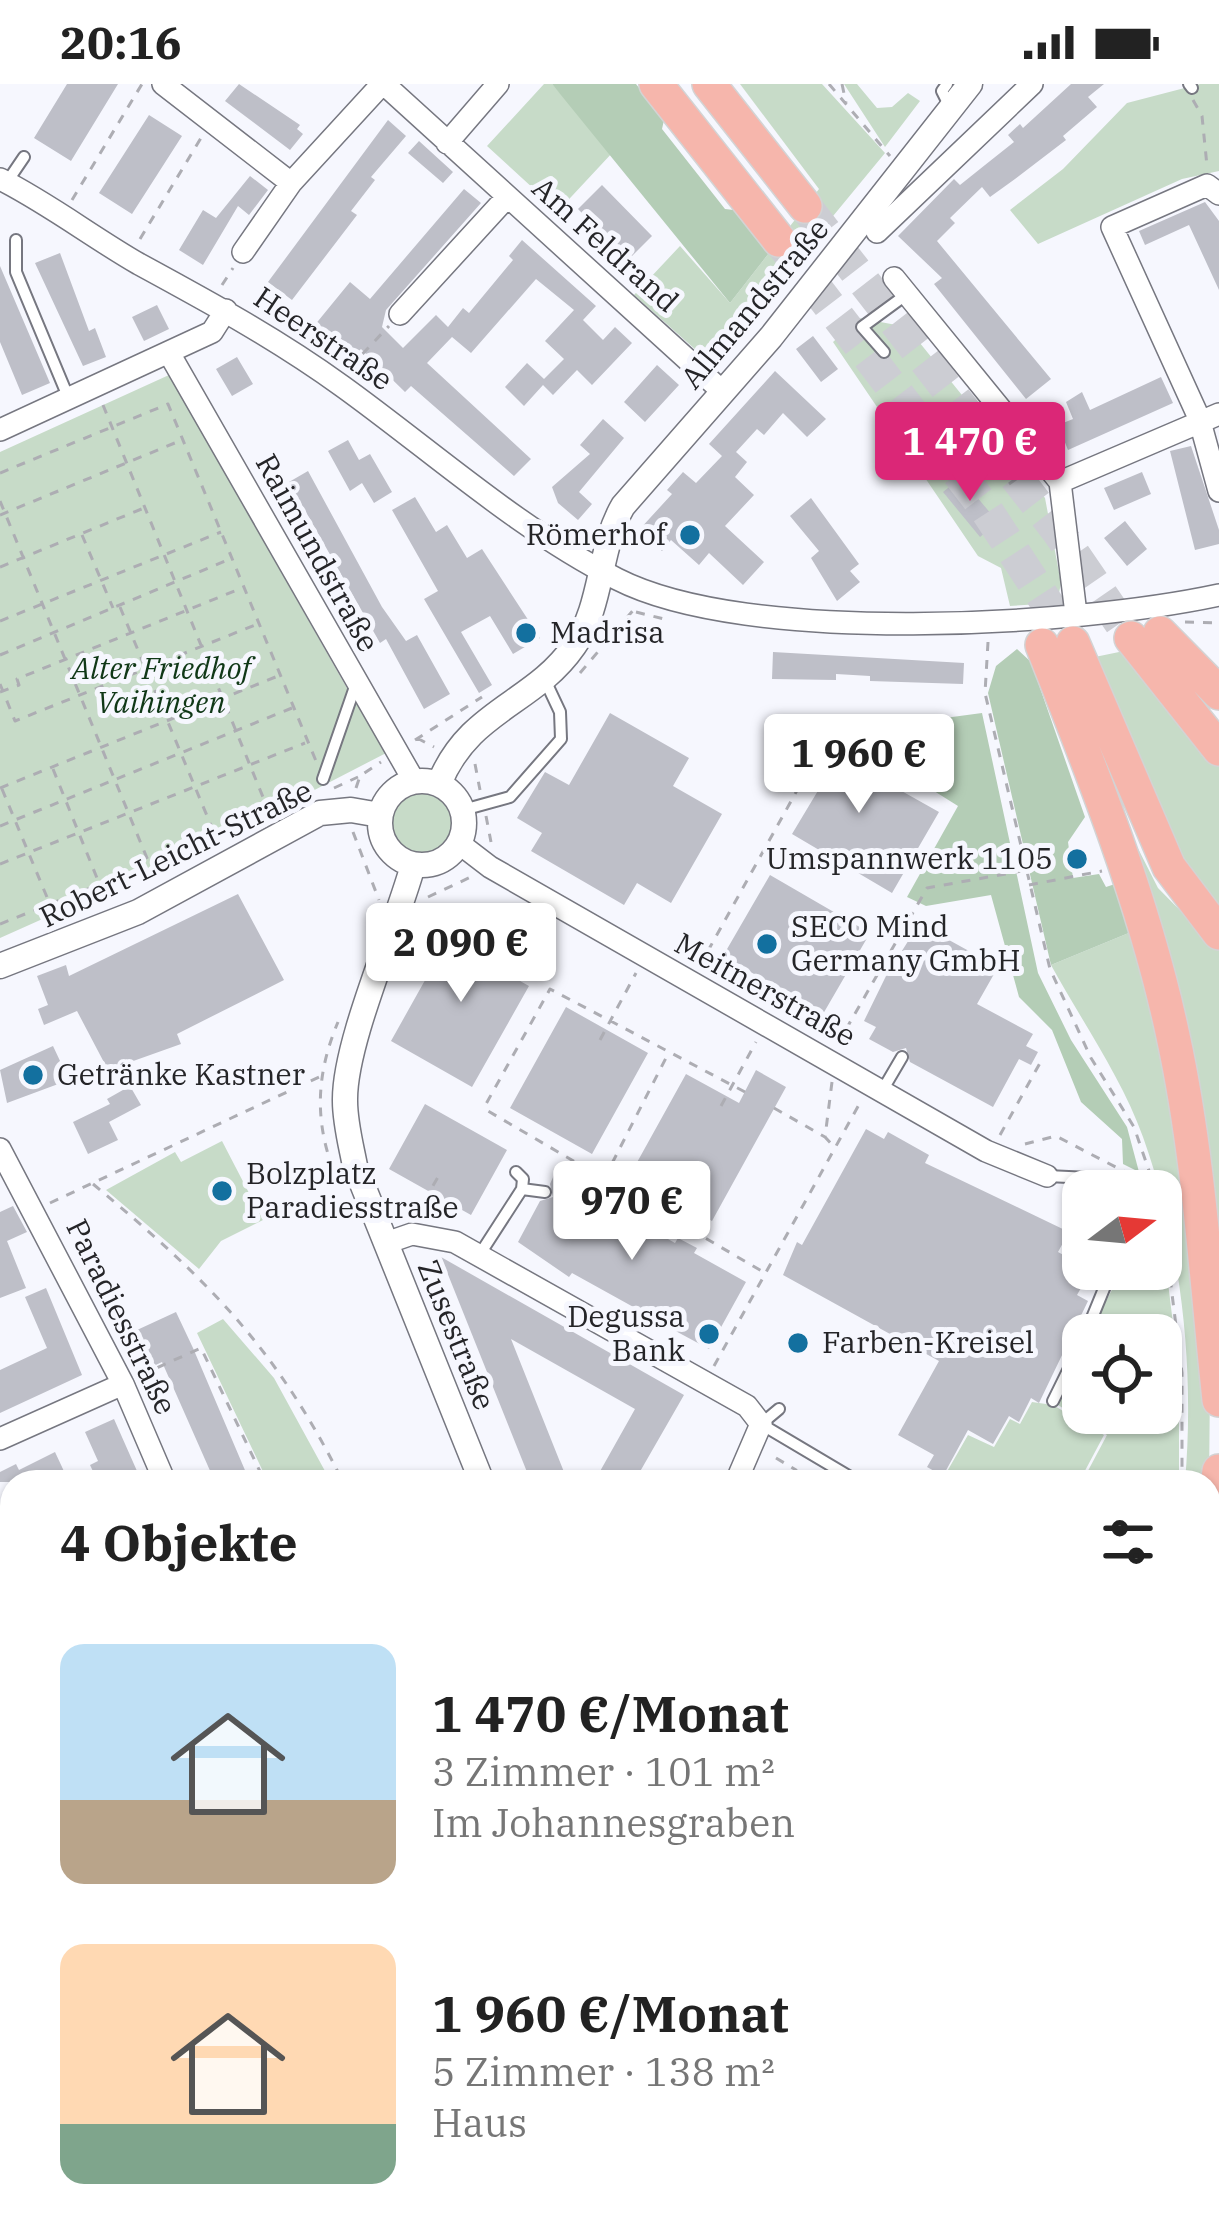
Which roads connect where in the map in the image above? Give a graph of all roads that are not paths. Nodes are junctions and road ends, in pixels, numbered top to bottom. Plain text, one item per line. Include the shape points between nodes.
1 (163, 84) edge
2 (383, 84) edge
3 (498, 84) edge
4 (656, 84) edge
5 (709, 84) edge
6 (970, 84) edge
7 (1032, 84) edge
8 (949, 96) edge
9 (447, 143) junction
10 (24, 157) dead end
11 (4, 181) edge
12 (1211, 182) edge
13 (291, 183) junction
14 (507, 197) junction
15 (806, 206) tunnel mouth
16 (877, 232) dead end
17 (16, 240) dead end
18 (779, 240) tunnel mouth
19 (244, 252) road end
20 (901, 286) joint
21 (219, 306) junction
22 (400, 314) road end
23 (884, 352) dead end
24 (169, 353) junction
25 (723, 392) junction
26 (68, 399) junction
27 (1209, 416) edge
28 (0, 430) edge
29 (1060, 482) junction
30 (1219, 491) edge
31 (600, 569) junction
32 (1219, 595) edge
33 (1064, 634) junction
34 (356, 684) junction
35 (549, 687) junction
36 (1219, 693) edge
37 (1219, 748) edge
38 (323, 779) road end
39 (427, 783) junction
40 (473, 807) junction
41 (380, 815) junction
42 (460, 844) junction
43 (413, 865) junction
44 (1219, 933) edge
45 (0, 967) edge
46 (902, 1057) dead end
47 (876, 1087) junction
48 (0, 1149) edge
49 (516, 1172) dead end
50 (1047, 1176) joint
51 (1062, 1177) edge
52 (9, 1185) edge
53 (522, 1189) junction
54 (545, 1192) dead end
55 (386, 1243) junction
56 (480, 1255) junction
57 (1062, 1383) edge
58 (123, 1384) junction
59 (1219, 1400) edge
60 (1053, 1401) dead end
61 (779, 1409) dead end
62 (761, 1424) junction
63 (0, 1439) edge
64 (160, 1470) edge
65 (477, 1470) edge
66 (741, 1470) edge
67 (838, 1470) edge

1 - 13 street
2 - 9 street, Am Feldrand
2 - 13 street
3 - 9 street
4 - 18 highway
5 - 15 highway
6 - 8 street, Allmandstraße
7 - 16 street
8 - 25 street, Allmandstraße via 902,169
9 - 14 street, Am Feldrand
10 - 11 lane
11 - 21 street, Heerstraße
12 - 27 street via 1112,226
13 - 19 street
14 - 22 street
14 - 25 street, Am Feldrand
17 - 26 lane via 16,272
20 - 23 lane via 862,327
20 - 29 street
21 - 24 street via 212,332
21 - 31 street, Heerstraße
24 - 26 street
24 - 34 street, Raimundstraße
25 - 31 street, Allmandstraße via 623,506
26 - 28 street
27 - 29 street
27 - 30 street
29 - 33 street
31 - 33 street via 636,587 741,613 988,622
31 - 35 street via 578,641
32 - 33 street
33 - 44 highway via 1169,867
33 - 59 highway via 1183,1084
34 - 38 lane
34 - 39 street, Raimundstraße
35 - 39 street via 468,733
35 - 40 lane via 561,739 510,797
36 - 37 highway via 1146,635
39 - 40 street
39 - 41 street via 392,793
40 - 42 street
41 - 43 street via 387,847
41 - 45 street, Robert-Leicht-Straße via 334,809 298,823 138,912
42 - 43 street via 440,862
42 - 47 street, Meitnerstraße via 830,1071
43 - 55 street, Zusestraße via 344,1098 356,1166
46 - 47 lane
47 - 50 street, Meitnerstraße
48 - 52 street, Paradiesstraße
49 - 53 lane
50 - 51 lane
52 - 58 street, Paradiesstraße via 34,1210
53 - 54 lane
53 - 56 lane
55 - 56 street via 438,1235
55 - 65 street, Zusestraße
56 - 62 street via 747,1406
57 - 60 lane
58 - 63 street
58 - 64 street, Paradiesstraße
61 - 62 lane
62 - 66 street
62 - 67 lane

